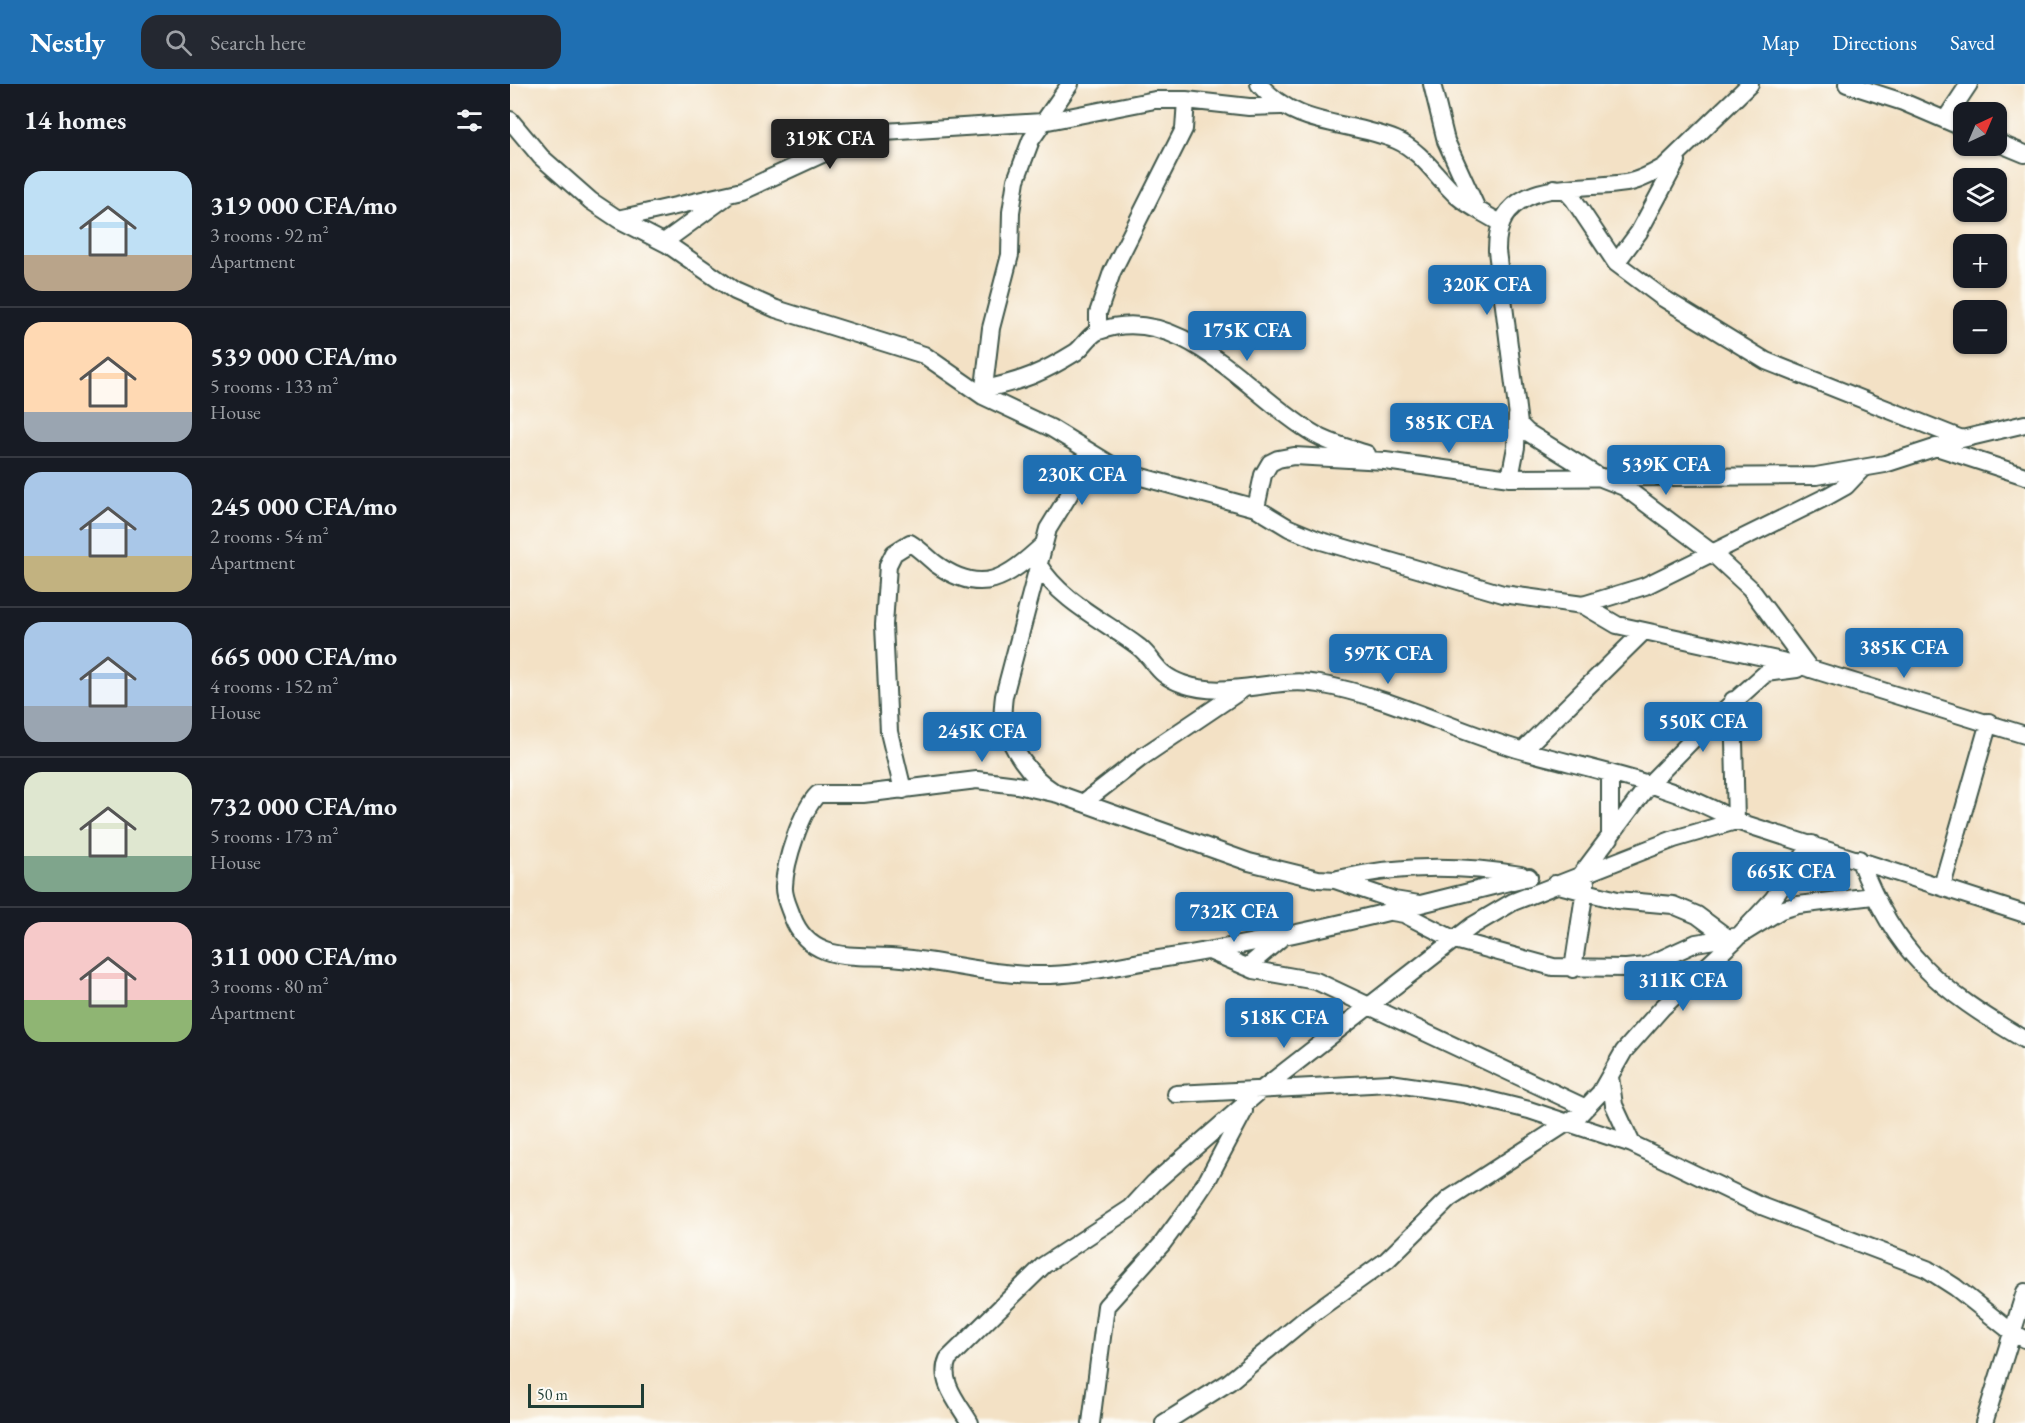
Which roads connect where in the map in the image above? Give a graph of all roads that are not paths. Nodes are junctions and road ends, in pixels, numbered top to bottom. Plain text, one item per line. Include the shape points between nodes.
1 (1070, 84) edge
2 (1259, 84) edge
3 (1432, 84) edge
4 (1750, 84) edge
5 (1847, 84) edge
6 (1969, 84) edge
7 (1186, 100) junction
8 (1281, 106) junction
9 (510, 120) edge
10 (1945, 120) junction
11 (1043, 122) junction
12 (1953, 123) edge
13 (1685, 147) junction
14 (2007, 147) edge
15 (2025, 154) edge
16 (1553, 188) junction
17 (731, 193) junction
18 (1477, 209) junction
19 (618, 219) junction
20 (1500, 223) junction
21 (664, 242) junction
22 (1616, 263) junction
23 (1098, 331) junction
24 (983, 392) junction
25 (1517, 412) junction
26 (2025, 424) edge
27 (1962, 439) junction
28 (1936, 447) junction
29 (1385, 461) junction
30 (1863, 468) junction
31 (1123, 472) junction
32 (2025, 476) edge
33 (1600, 477) junction
34 (1510, 478) junction
35 (1256, 508) junction
36 (1043, 545) junction
37 (1711, 552) junction
38 (1038, 564) junction
39 (1583, 605) junction
40 (1644, 631) junction
41 (1809, 669) junction
42 (1246, 687) junction
43 (1733, 700) junction
44 (1989, 722) junction
45 (2025, 735) edge
46 (1523, 750) junction
47 (1610, 773) junction
48 (1650, 783) junction
49 (903, 790) junction
50 (1058, 794) junction
51 (1083, 803) junction
52 (1736, 820) junction
53 (1610, 833) junction
54 (1812, 844) junction
55 (1859, 859) junction
56 (1612, 865) junction
57 (1529, 877) junction
58 (1335, 880) junction
59 (1584, 880) junction
60 (1557, 884) junction
61 (1942, 886) junction
62 (1873, 896) junction
63 (1419, 904) junction
64 (1386, 912) junction
65 (2025, 914) edge
66 (1282, 937) junction
67 (1733, 937) junction
68 (1455, 940) junction
69 (1208, 951) junction
70 (1246, 967) junction
71 (1573, 969) junction
72 (1370, 1006) junction
73 (2025, 1040) edge
74 (1610, 1077) junction
75 (1261, 1090) junction
76 (1176, 1094) dead end
77 (1249, 1102) junction
78 (1586, 1108) junction
79 (1567, 1124) junction
80 (1632, 1144) junction
81 (2025, 1293) edge
82 (2019, 1336) edge
83 (970, 1423) edge
84 (1091, 1423) edge
85 (1164, 1423) edge
86 (1984, 1423) edge

1 - 11 street
2 - 8 street
3 - 18 street via 1446,141
4 - 13 street
5 - 10 street
6 - 10 street
7 - 8 street via 1249,107
7 - 11 street via 1155,100
7 - 23 street via 1184,129 1112,272 1098,313
8 - 18 street via 1297,114 1397,141 1423,159 1456,195
9 - 19 street via 542,157 591,201
10 - 12 street
11 - 17 street via 868,133 783,174
11 - 24 street via 1024,154 1016,180 1010,255 991,328
13 - 16 street via 1664,167 1637,180
13 - 22 street via 1628,251
14 - 15 street
16 - 20 street via 1530,196 1508,211
16 - 22 street via 1566,191 1574,200
17 - 19 street
17 - 21 street
18 - 20 street
19 - 21 street
20 - 25 street via 1497,251
21 - 24 street via 720,283 750,299 916,352
22 - 27 street via 1663,298 1766,361
23 - 24 street via 1079,350 1042,373
23 - 29 street via 1129,327 1165,329 1204,351 1315,435
24 - 31 street
25 - 33 street via 1519,424 1527,432
25 - 34 street
26 - 27 street
27 - 28 street
28 - 30 street
28 - 32 street
29 - 34 street
29 - 35 street via 1294,456 1278,459 1263,475
30 - 33 street via 1815,476
30 - 37 street via 1846,486 1828,496
31 - 35 street
31 - 36 street via 1089,480 1072,490 1048,529
33 - 34 street
33 - 37 street via 1624,488
35 - 39 street via 1289,528 1349,550 1503,594
36 - 38 street
36 - 49 street via 999,580 977,581 954,575 910,543 894,553 888,565 884,615 885,672 889,732
37 - 39 street via 1645,586
37 - 41 street via 1750,588
38 - 42 street via 1082,609 1141,649 1168,678 1186,685 1224,690
38 - 50 street via 1004,696 1002,718 1022,760
39 - 40 street via 1617,625
40 - 41 street
40 - 46 street
41 - 43 street via 1766,673
41 - 44 street
42 - 46 street via 1320,684 1367,696
42 - 51 street via 1142,757
43 - 48 street
43 - 52 street
44 - 45 street
44 - 61 street
46 - 47 street
47 - 48 street
47 - 53 street
48 - 52 street
48 - 53 street
49 - 50 street via 977,780
49 - 69 street via 818,794 812,800 790,853 783,892 794,922 817,948 859,958 899,957 1036,975
50 - 51 street
51 - 58 street via 1249,862
52 - 54 street
52 - 56 street via 1674,839
53 - 56 street
53 - 59 street
54 - 55 street
54 - 67 street via 1773,899
55 - 61 street
55 - 62 street
56 - 59 street
57 - 58 street via 1438,868
57 - 60 street
57 - 63 street
58 - 63 street via 1394,900
59 - 60 street
59 - 67 street via 1630,902 1673,905
59 - 71 street
60 - 68 street via 1495,911
61 - 65 street
62 - 67 street via 1820,900 1781,910
62 - 73 street via 1910,953 1934,980
63 - 64 street
64 - 66 street
64 - 68 street via 1404,914
66 - 69 street
66 - 70 street
67 - 71 street via 1696,943 1638,968
67 - 74 street via 1624,1051
68 - 71 street via 1553,968
68 - 72 street
69 - 70 street
70 - 72 street via 1316,981
72 - 75 street
72 - 78 street
74 - 78 street
74 - 80 street via 1614,1105
75 - 76 street
75 - 77 street
75 - 79 street via 1390,1083 1464,1094
77 - 83 street via 1131,1208 1044,1265 948,1359 944,1368 946,1381
77 - 84 street via 1187,1210 1106,1306
78 - 79 street
79 - 80 street
79 - 85 street via 1449,1199 1387,1260 1229,1382
80 - 82 street via 1760,1205 1927,1269
81 - 82 street
82 - 86 street

